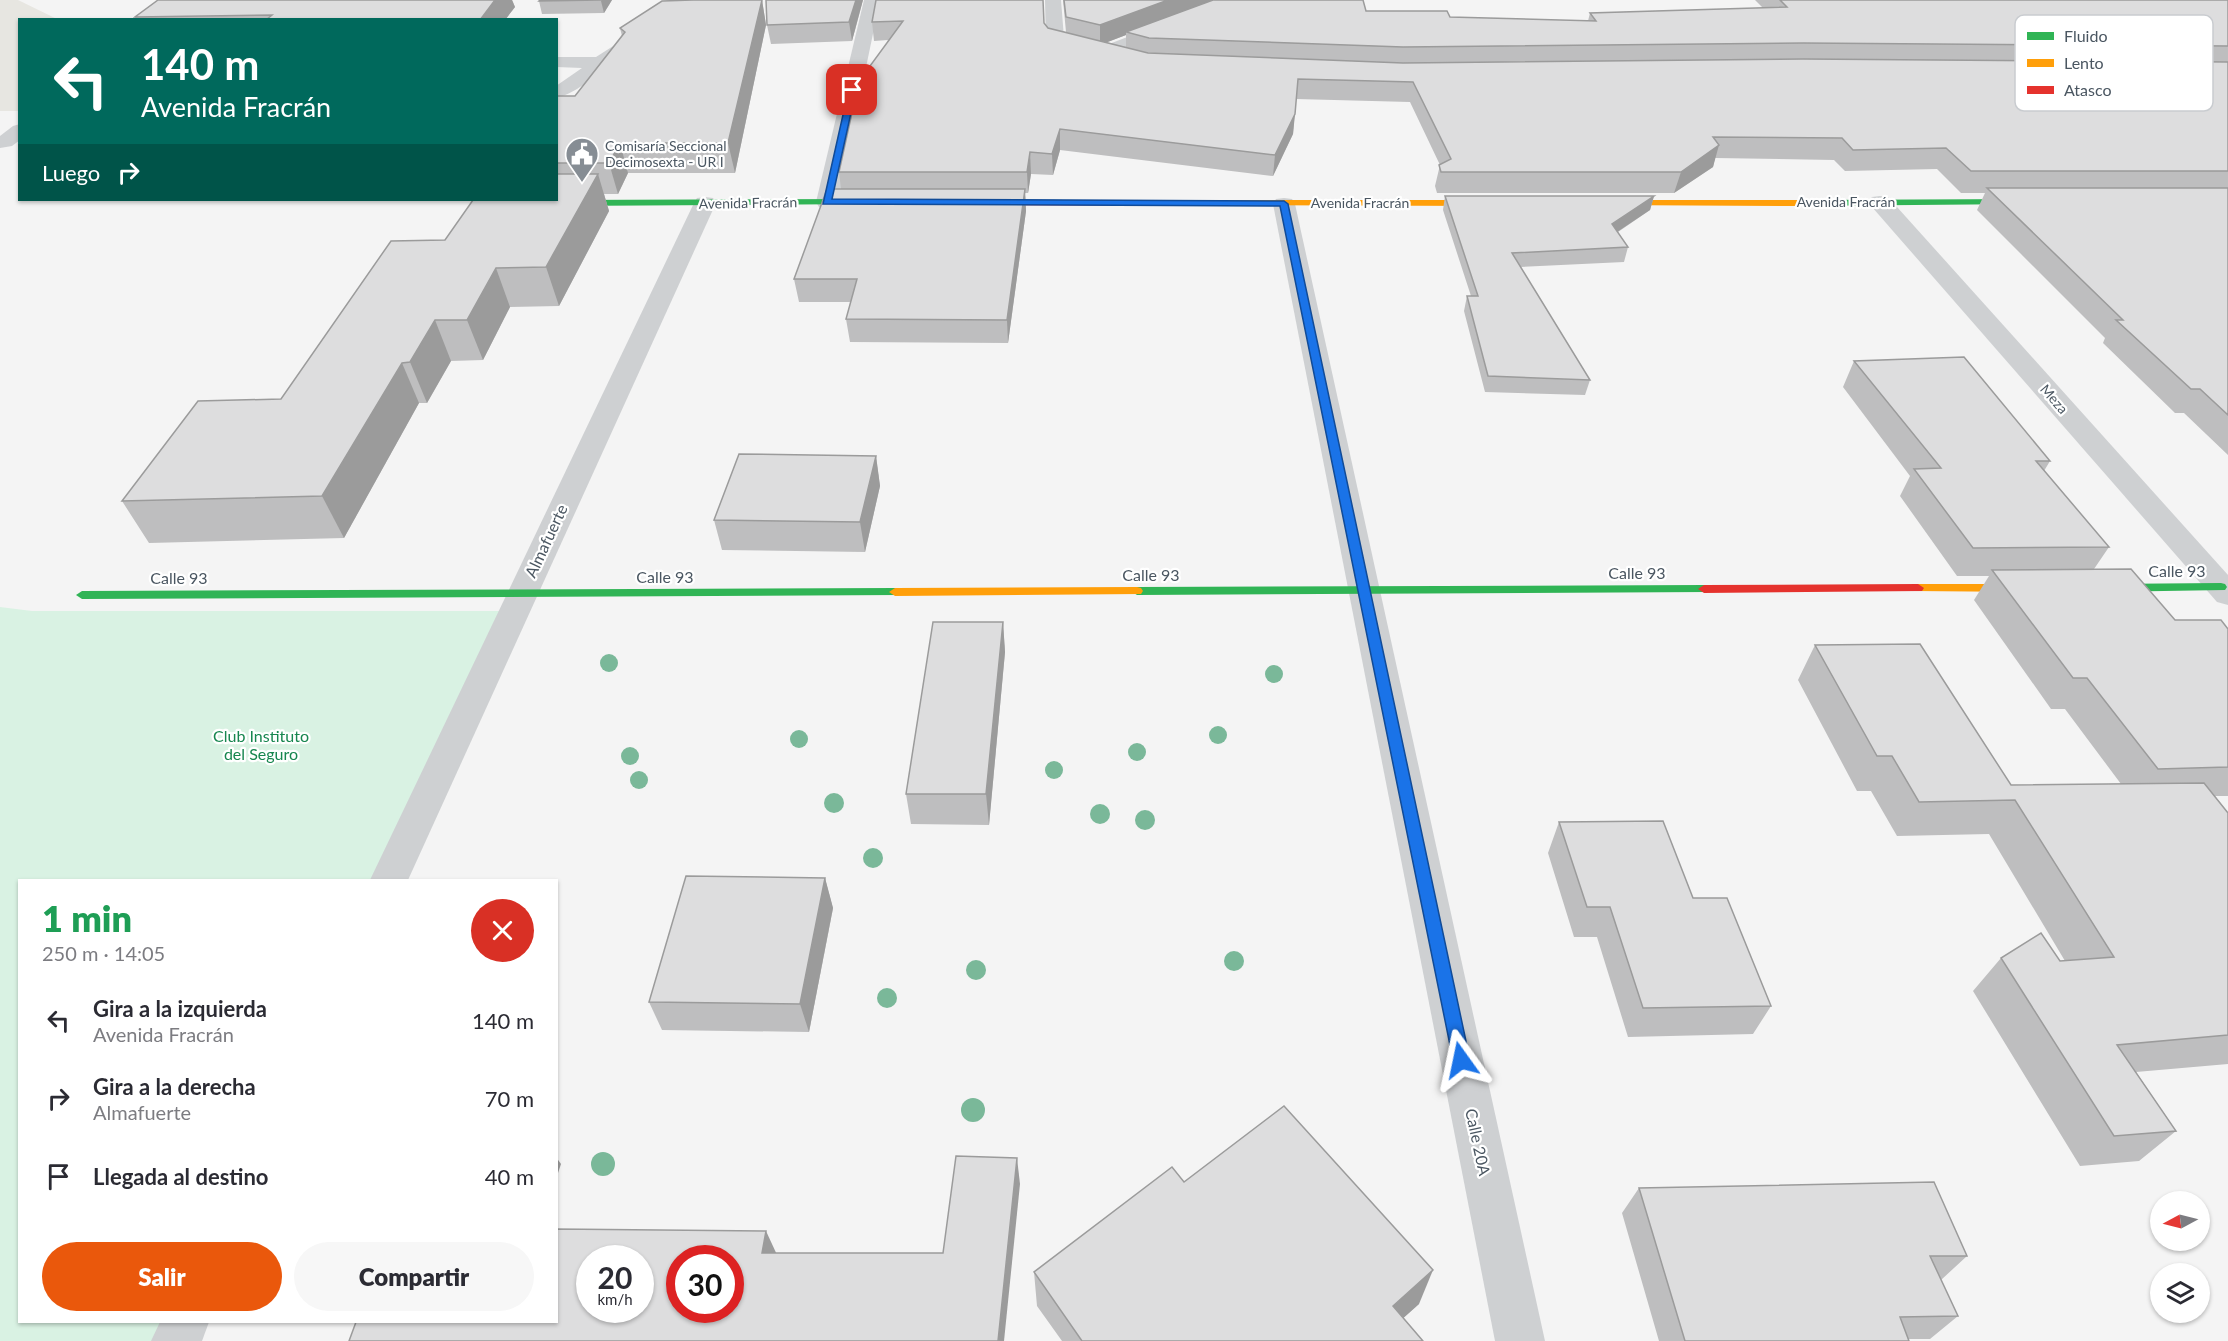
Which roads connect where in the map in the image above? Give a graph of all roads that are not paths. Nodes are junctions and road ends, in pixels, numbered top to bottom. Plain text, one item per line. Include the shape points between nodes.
1 (682, 0) edge
2 (872, 0) edge
3 (1053, 0) edge
4 (1239, 0) edge
5 (1101, 53) junction
6 (1136, 62) edge
7 (558, 63) edge
8 (600, 63) junction
9 (558, 91) edge
10 (18, 132) edge
11 (0, 142) edge
12 (827, 202) junction
13 (885, 202) edge
14 (967, 202) edge
15 (1880, 202) junction
16 (2036, 202) edge
17 (551, 203) edge
18 (1498, 203) edge
19 (1594, 203) edge
20 (705, 204) junction
21 (1284, 204) junction
22 (2043, 588) edge
23 (2090, 588) edge
24 (1364, 591) junction
25 (2224, 591) edge
26 (521, 594) junction
27 (81, 595) dead end
28 (388, 879) edge
29 (185, 1323) edge
30 (176, 1341) edge
31 (1520, 1341) edge

1 - 8 street via 660,24
2 - 12 street
3 - 5 street via 1055,41
4 - 5 street
5 - 6 street
7 - 8 street
8 - 9 street via 567,89
10 - 11 street
12 - 13 street, Avenida Fracrán
12 - 20 street, Avenida Fracrán
14 - 21 street, Avenida Fracrán
15 - 16 street, Avenida Fracrán
15 - 19 street, Avenida Fracrán
15 - 25 street, Meza
17 - 20 street, Avenida Fracrán
18 - 21 street, Avenida Fracrán
20 - 26 street, Almafuerte
21 - 24 street, Calle 20A
22 - 24 street, Calle 93
23 - 25 street, Calle 93
24 - 26 street, Calle 93
24 - 31 street, Calle 20A
26 - 27 street, Calle 93
26 - 28 street, Almafuerte
29 - 30 street

